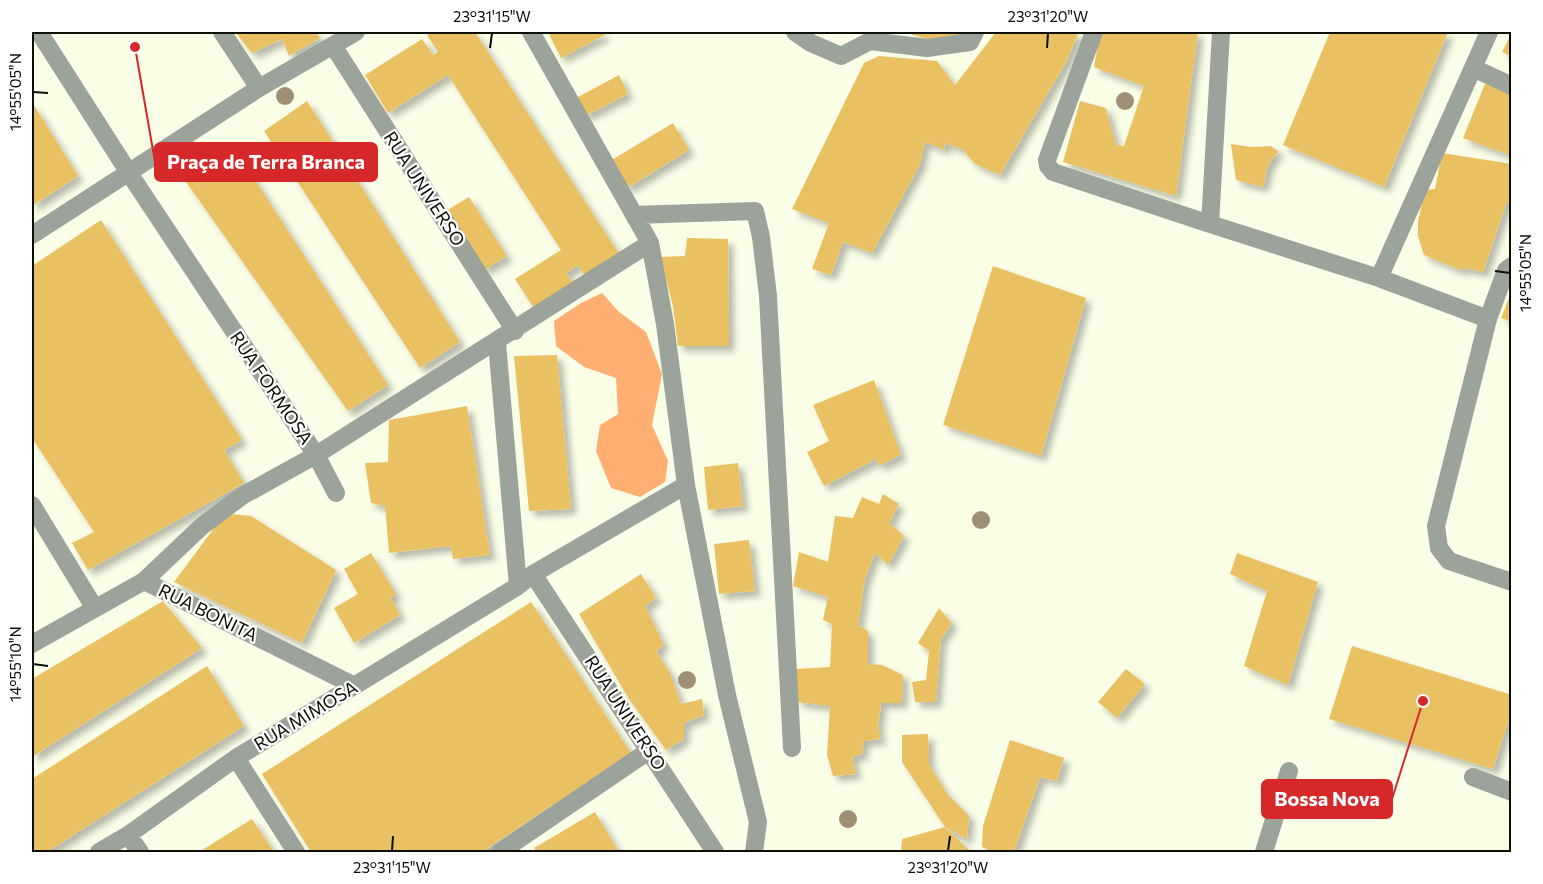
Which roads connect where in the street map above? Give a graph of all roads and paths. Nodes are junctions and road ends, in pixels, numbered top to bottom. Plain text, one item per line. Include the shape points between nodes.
1 (39, 32) edge
2 (222, 32) edge
3 (531, 32) edge
4 (795, 32) edge
5 (975, 32) edge
6 (1094, 32) edge
7 (1221, 32) edge
8 (1489, 32) edge
9 (351, 33) edge
10 (334, 47) junction
11 (1473, 68) junction
12 (1512, 86) edge
13 (259, 88) junction
14 (129, 174) junction
15 (634, 215) junction
16 (1210, 224) junction
17 (32, 235) edge
18 (650, 243) junction
19 (1512, 266) edge
20 (1379, 278) junction
21 (1488, 319) junction
22 (515, 331) junction
23 (497, 343) junction
24 (316, 455) junction
25 (686, 485) junction
26 (336, 493) dead end
27 (32, 505) edge
28 (533, 574) junction
29 (144, 581) junction
30 (1512, 582) edge
31 (518, 586) junction
32 (94, 607) junction
33 (32, 644) edge
34 (355, 686) junction
35 (792, 748) dead end
36 (650, 750) junction
37 (236, 759) junction
38 (1289, 771) dead end
39 (1473, 777) dead end
40 (1512, 792) edge
41 (128, 835) junction
42 (99, 852) edge
43 (140, 852) edge
44 (296, 852) edge
45 (500, 852) edge
46 (715, 852) edge
47 (754, 852) edge
48 (1264, 852) edge

1 - 14 street, RUA FORMOSA
2 - 13 street
3 - 15 street
4 - 5 street via 841,56 870,41 927,48 970,42
6 - 16 street via 1048,166 1053,172
7 - 16 street
8 - 11 street
9 - 10 street
10 - 13 street
10 - 22 street, RUA UNIVERSO
11 - 12 street
11 - 20 street
13 - 14 street
14 - 17 street
14 - 24 street, RUA FORMOSA
15 - 18 street
15 - 35 street via 754,211 768,296
16 - 20 street
18 - 22 street, RUA FORMOSA
18 - 25 street
19 - 21 street via 1506,270
20 - 21 street
21 - 30 street via 1437,526 1439,548 1449,561
22 - 23 street, RUA FORMOSA
23 - 24 street, RUA FORMOSA
23 - 31 street
24 - 26 street
24 - 29 street via 242,496 202,526
25 - 28 street, RUA MIMOSA
25 - 47 street via 758,822
27 - 32 street
28 - 31 street, RUA MIMOSA
28 - 36 street, RUA UNIVERSO
29 - 32 street, RUA BONITA
29 - 34 street, RUA BONITA
31 - 34 street, RUA MIMOSA
32 - 33 street, RUA BONITA
34 - 37 street, RUA MIMOSA
36 - 45 street
36 - 46 street, RUA UNIVERSO
37 - 41 street, RUA MIMOSA
37 - 44 street
38 - 48 street
39 - 40 street
41 - 42 street, RUA MIMOSA
41 - 43 street

